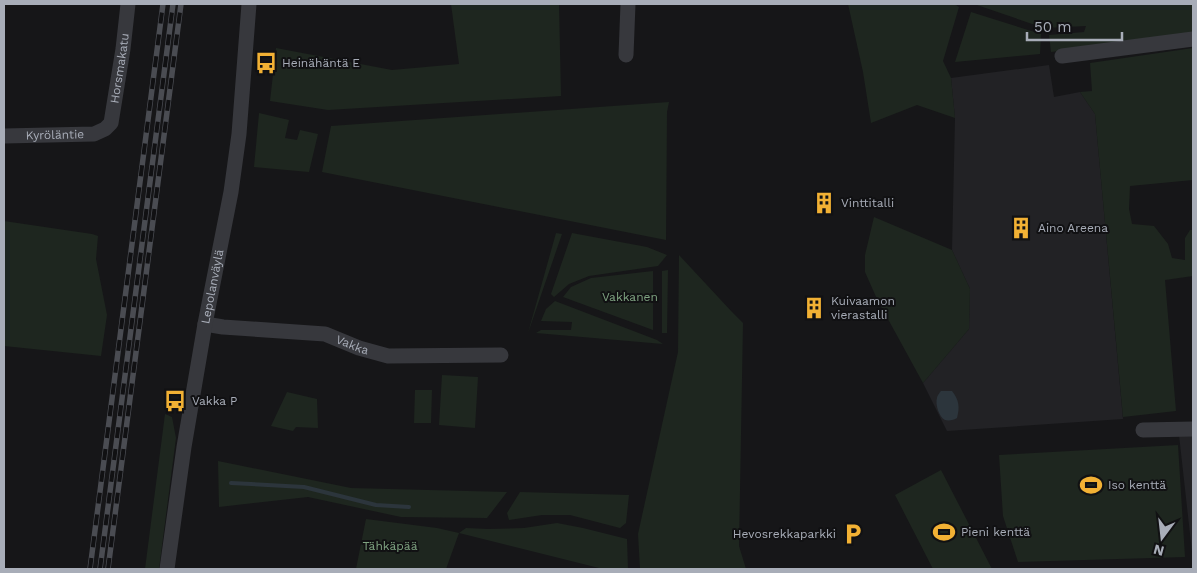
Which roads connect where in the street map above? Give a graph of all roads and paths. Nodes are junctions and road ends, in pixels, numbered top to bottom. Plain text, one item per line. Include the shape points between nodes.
1 (128, 4) edge
2 (249, 4) edge
3 (628, 4) edge
4 (1193, 39) edge
5 (626, 55) dead end
6 (1062, 56) dead end
7 (105, 129) joint
8 (4, 136) edge
9 (205, 324) junction
10 (501, 355) dead end
11 (1193, 429) edge
12 (1143, 430) dead end
13 (167, 569) edge

1 - 7 street, Horsmakatu via 111,123
2 - 9 street, Lepolanväylä via 239,134
3 - 5 street
4 - 6 street
7 - 8 street, Kyröläntie via 94,134
9 - 10 street, Vakka via 325,334 388,356
9 - 13 street, Lepolanväylä
11 - 12 street

